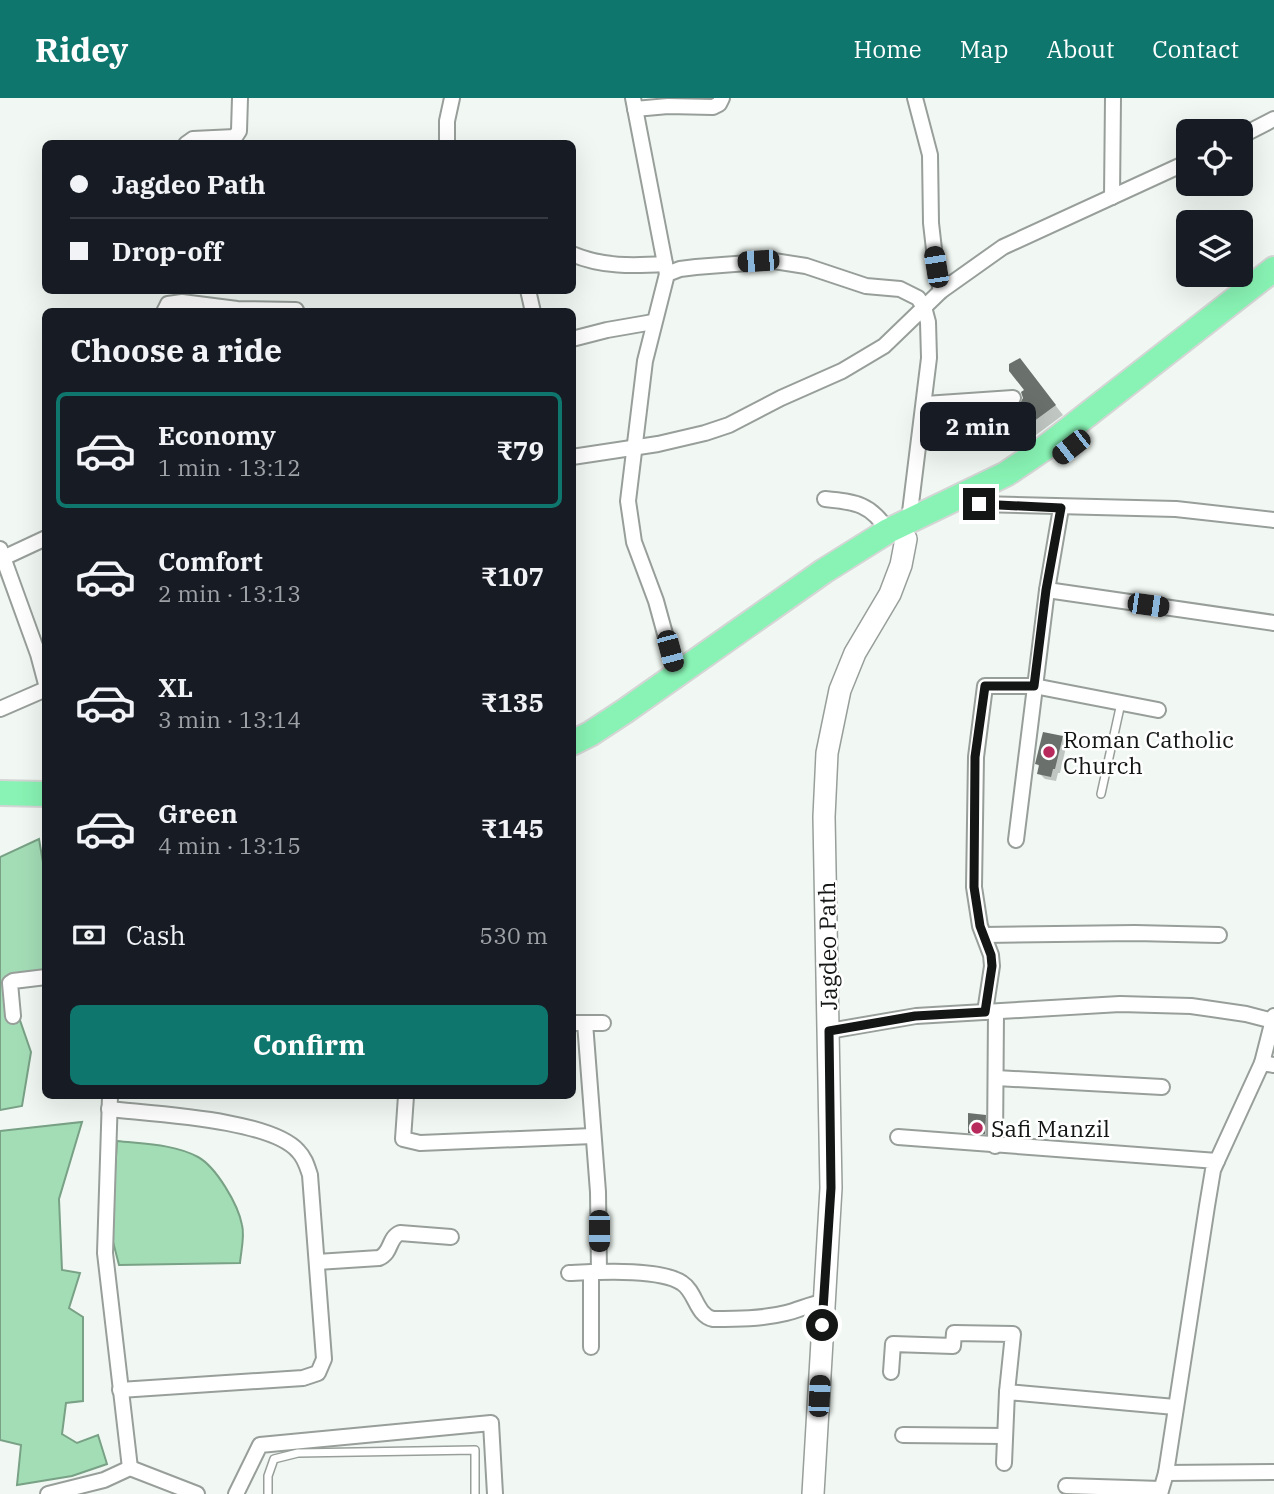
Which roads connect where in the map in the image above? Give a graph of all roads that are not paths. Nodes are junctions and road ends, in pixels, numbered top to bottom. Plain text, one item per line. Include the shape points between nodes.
1 (240, 98) edge
2 (452, 98) edge
3 (722, 98) edge
4 (915, 98) edge
5 (1113, 98) edge
6 (634, 104) edge
7 (1274, 119) edge
8 (1253, 130) edge
9 (238, 139) edge
10 (192, 140) edge
11 (447, 140) edge
12 (1176, 168) edge
13 (1112, 197) junction
14 (576, 256) edge
15 (666, 269) junction
16 (1274, 269) edge
17 (1274, 286) edge
18 (941, 291) junction
19 (187, 296) edge
20 (924, 307) junction
21 (166, 308) edge
22 (233, 308) edge
23 (653, 322) junction
24 (576, 338) edge
25 (1013, 398) dead end
26 (925, 404) junction
27 (1083, 429) junction
28 (636, 447) junction
29 (576, 456) edge
30 (825, 499) dead end
31 (979, 504) junction
32 (1061, 508) junction
33 (1274, 520) edge
34 (901, 530) junction
35 (42, 539) edge
36 (2, 554) edge
37 (1046, 590) junction
38 (1274, 623) edge
39 (720, 652) junction
40 (42, 669) edge
41 (676, 674) junction
42 (1034, 686) junction
43 (42, 692) edge
44 (1121, 702) junction
45 (0, 709) edge
46 (1158, 710) dead end
47 (576, 741) edge
48 (576, 758) edge
49 (0, 793) edge
50 (1101, 793) dead end
51 (42, 794) edge
52 (0, 808) edge
53 (42, 808) edge
54 (1016, 840) dead end
55 (984, 935) junction
56 (1219, 935) dead end
57 (42, 977) edge
58 (990, 1012) junction
59 (13, 1016) dead end
60 (1273, 1019) edge
61 (578, 1023) edge
62 (603, 1023) dead end
63 (829, 1031) junction
64 (1268, 1064) edge
65 (996, 1078) junction
66 (1162, 1087) dead end
67 (406, 1099) edge
68 (110, 1102) edge
69 (593, 1136) junction
70 (898, 1137) dead end
71 (995, 1146) junction
72 (1217, 1161) junction
73 (451, 1237) dead end
74 (317, 1262) junction
75 (595, 1272) junction
76 (569, 1273) dead end
77 (824, 1302) junction
78 (591, 1347) dead end
79 (891, 1372) dead end
80 (120, 1390) junction
81 (1007, 1392) junction
82 (1175, 1407) junction
83 (903, 1435) dead end
84 (1005, 1436) junction
85 (1004, 1463) dead end
86 (130, 1468) junction
87 (1274, 1472) edge
88 (1166, 1474) junction
89 (1066, 1486) dead end
90 (1161, 1491) edge
91 (48, 1494) edge
92 (197, 1494) edge
93 (236, 1494) edge
94 (268, 1494) edge
95 (475, 1494) edge
96 (495, 1494) edge
97 (813, 1494) edge

1 - 9 street
2 - 11 street
3 - 6 street via 713,107
4 - 18 street via 930,155 932,242
5 - 13 street
6 - 15 street
7 - 8 street
9 - 10 street
12 - 13 street
13 - 18 street via 1003,247
14 - 15 street
15 - 20 street via 758,261 790,263 866,286 900,289 918,298
15 - 23 street
16 - 27 highway
17 - 27 highway
18 - 20 street
19 - 21 street
19 - 22 street
20 - 26 street via 930,338
20 - 28 street via 884,346 842,371 729,425
23 - 24 street
23 - 28 street
25 - 26 street
26 - 34 street
27 - 31 highway via 1014,487
27 - 34 highway
28 - 29 street
28 - 41 street via 629,488 630,525
30 - 34 street via 868,508
31 - 32 street
31 - 34 highway
32 - 33 street via 1176,509
32 - 37 street
34 - 39 highway via 832,584
34 - 63 main road, Jagdeo Path via 901,565 839,690 827,753
35 - 36 street
36 - 40 street
37 - 38 street
37 - 42 street
39 - 41 highway
39 - 48 highway via 625,730
41 - 47 highway
42 - 44 street
42 - 54 street
42 - 55 street via 985,686 981,703 975,757 974,887
43 - 45 street
44 - 46 street
44 - 50 lane
49 - 51 highway
52 - 53 highway
55 - 56 street
55 - 58 street via 992,966
57 - 59 street via 10,984
58 - 60 street via 1157,1004
58 - 63 street via 915,1016
58 - 65 street
60 - 64 street
61 - 62 street
61 - 69 street
63 - 77 main road, Jagdeo Path via 831,1188
64 - 72 street
65 - 66 street
65 - 71 street
67 - 69 street via 404,1139 419,1143
68 - 74 street via 271,1134 297,1149 310,1175
68 - 80 street via 105,1253
69 - 75 street via 598,1192
70 - 71 street
71 - 72 street
72 - 82 street
73 - 74 street via 400,1233 387,1254 379,1258
74 - 80 street via 324,1359 318,1373 283,1381
75 - 76 street
75 - 77 street via 652,1274 677,1280 713,1319 777,1315
75 - 78 street
77 - 97 main road, Jagdeo Path
79 - 81 street via 893,1344 953,1346 954,1333 1013,1334
80 - 86 street
81 - 82 street
81 - 84 street
82 - 88 street
83 - 84 street
84 - 85 street
86 - 91 street
86 - 92 street
87 - 88 street
88 - 90 street
89 - 90 street
93 - 96 street via 260,1445 492,1423
94 - 95 lane via 274,1460 298,1453 475,1450

